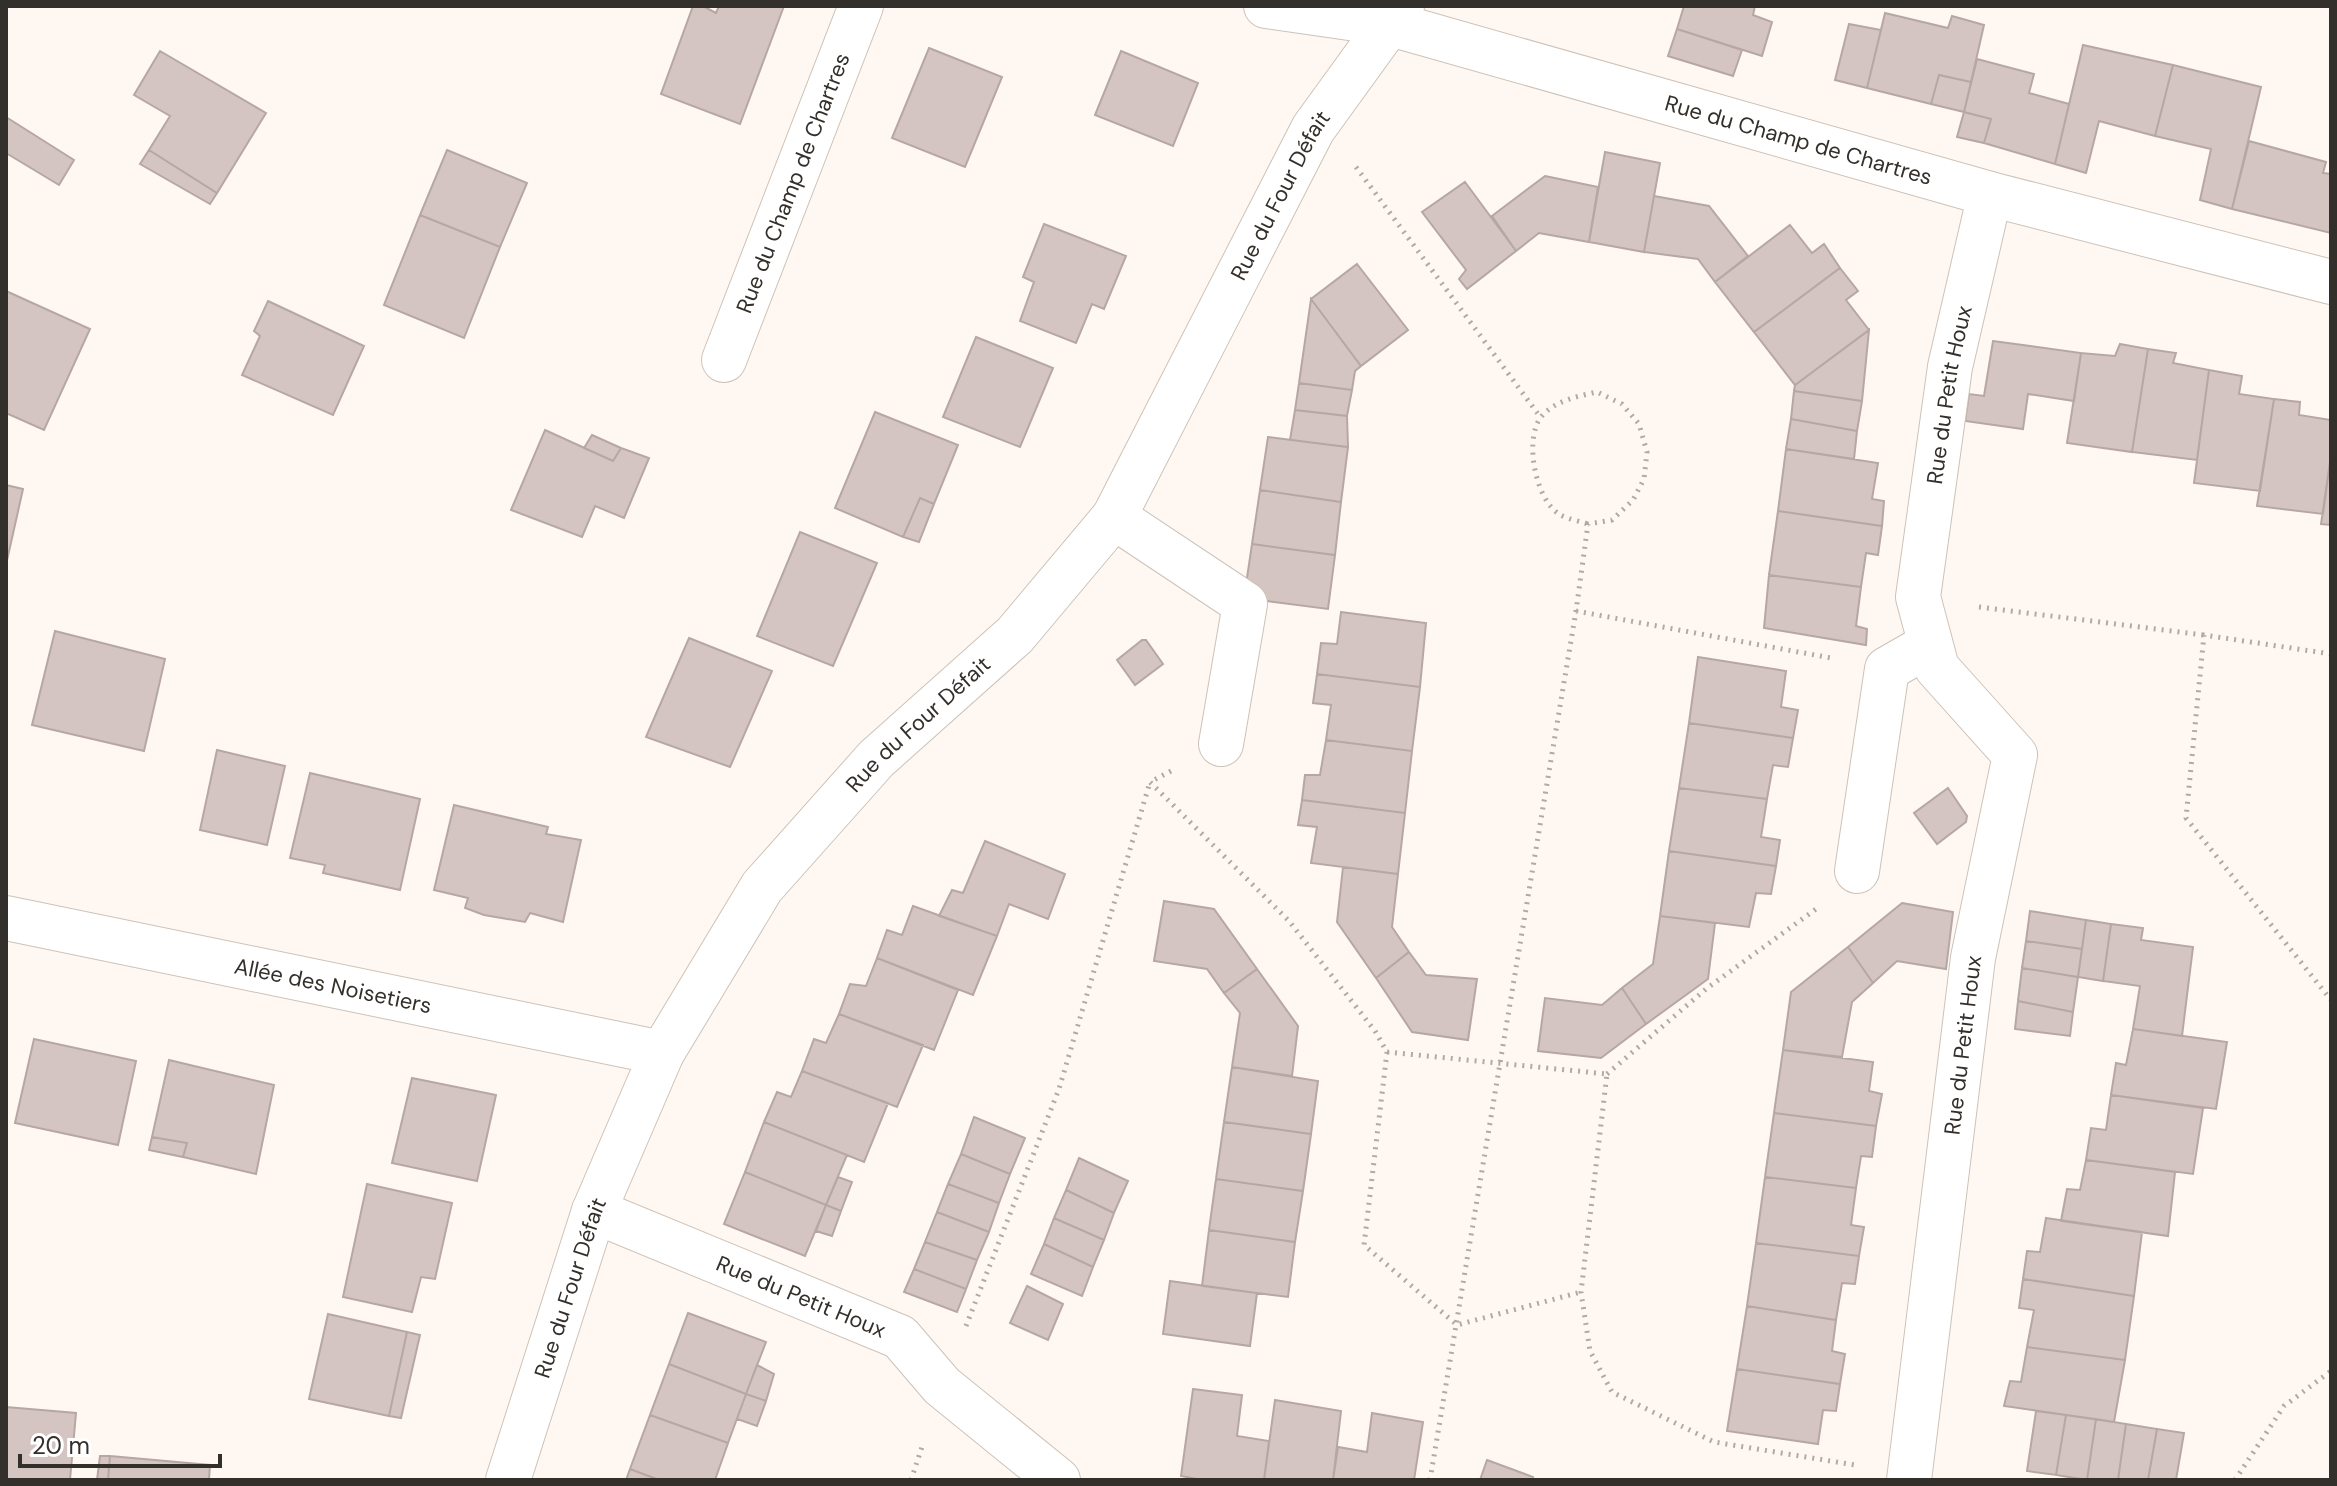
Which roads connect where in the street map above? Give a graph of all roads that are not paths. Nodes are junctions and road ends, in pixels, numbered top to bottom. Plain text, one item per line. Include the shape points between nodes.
1 (861, 6) edge
2 (1266, 6) edge
3 (1396, 15) edge
4 (1990, 194) junction
5 (2331, 282) edge
6 (724, 360) dead end
7 (1114, 517) junction
8 (1929, 645) junction
9 (1221, 744) road end
10 (1857, 871) road end
11 (6, 918) edge
12 (662, 1053) junction
13 (594, 1211) junction
14 (1910, 1477) edge
15 (508, 1480) edge
16 (1058, 1480) edge

1 - 6 street, Rue du Champ de Chartres
2 - 3 street, Rue du Champ de Chartres
3 - 4 street, Rue du Champ de Chartres
3 - 7 street, Rue du Four Défait via 1321,119
4 - 5 street, Rue du Champ de Chartres
4 - 8 street, Rue du Petit Houx via 1950,367 1918,597
7 - 9 street via 1245,604
7 - 12 street, Rue du Four Défait via 1015,635 876,759 762,887
8 - 10 street via 1887,669
8 - 14 street, Rue du Petit Houx via 1937,668 2015,755 1973,958
11 - 12 street, Allée des Noisetiers
12 - 13 street, Rue du Four Défait
13 - 15 street, Rue du Four Défait
13 - 16 street, Rue du Petit Houx via 900,1337 942,1386

